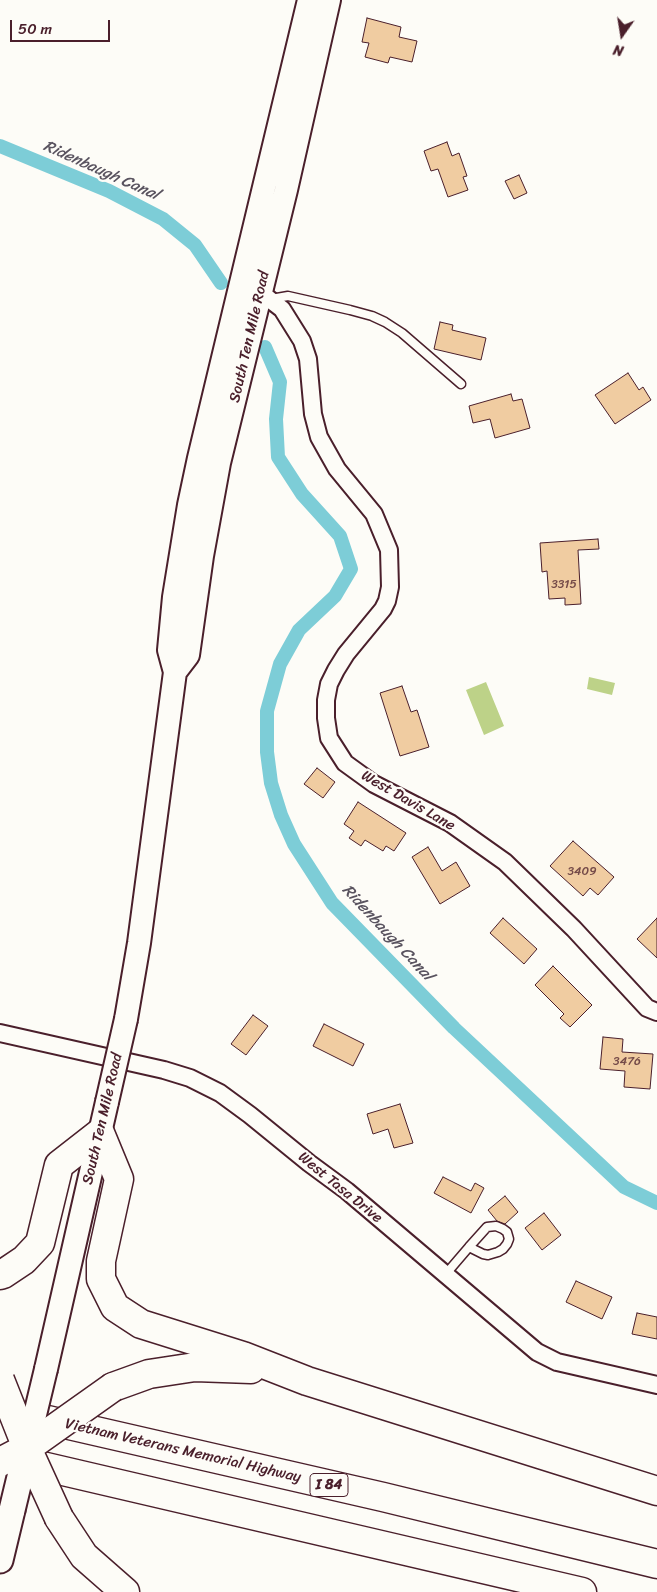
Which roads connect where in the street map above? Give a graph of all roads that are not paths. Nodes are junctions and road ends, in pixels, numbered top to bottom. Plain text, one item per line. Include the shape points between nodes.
1 (309, 0) edge
2 (329, 0) edge
3 (296, 98) junction
4 (253, 291) junction
5 (243, 320) junction
6 (461, 384) dead end
7 (175, 672) junction
8 (657, 1012) edge
9 (0, 1033) edge
10 (100, 1133) junction
11 (469, 1247) junction
12 (0, 1275) edge
13 (445, 1275) junction
14 (0, 1380) edge
15 (306, 1381) junction
16 (657, 1385) edge
17 (0, 1410) edge
18 (27, 1448) junction
19 (0, 1456) edge
20 (0, 1462) edge
21 (657, 1491) edge
22 (0, 1560) edge
23 (657, 1564) edge
24 (125, 1592) edge
25 (582, 1592) edge

1 - 3 main road, South Ten Mile Road
2 - 3 main road, South Ten Mile Road
3 - 4 main road, South Ten Mile Road
4 - 5 main road, South Ten Mile Road
4 - 6 lane via 288,296 379,319 402,333
4 - 8 street, West Davis Lane via 282,309 302,340 308,359 313,414 319,437 337,469 374,514 389,550 387,601 346,654 329,684 326,718 329,738 345,763 374,784 450,823 505,862 574,929 646,1008
5 - 7 main road, South Ten Mile Road via 199,458 174,597 169,650
5 - 7 main road, South Ten Mile Road via 248,349 219,463 188,655
7 - 10 main road, South Ten Mile Road, bridge via 139,943 126,1019
9 - 13 street, West Tasa Drive via 164,1070 220,1093 347,1191
10 - 12 highway via 59,1165 40,1243 24,1260
10 - 15 highway via 119,1179 101,1261 101,1279 115,1307 141,1324 243,1356
10 - 18 main road, South Ten Mile Road, bridge
11 - 11 lane via 487,1227 496,1226 507,1232 507,1244 498,1252 488,1255
11 - 13 lane
13 - 16 street, West Tasa Drive via 537,1352 557,1362
14 - 18 highway, bridge
15 - 18 highway, bridge via 246,1368 195,1367 149,1374 113,1387
15 - 21 highway
17 - 23 highway, Vietnam Veterans Memorial Highway / I 84
18 - 20 highway, bridge
18 - 22 main road, South Ten Mile Road, bridge
18 - 24 highway, bridge via 59,1518 84,1556
19 - 25 highway

